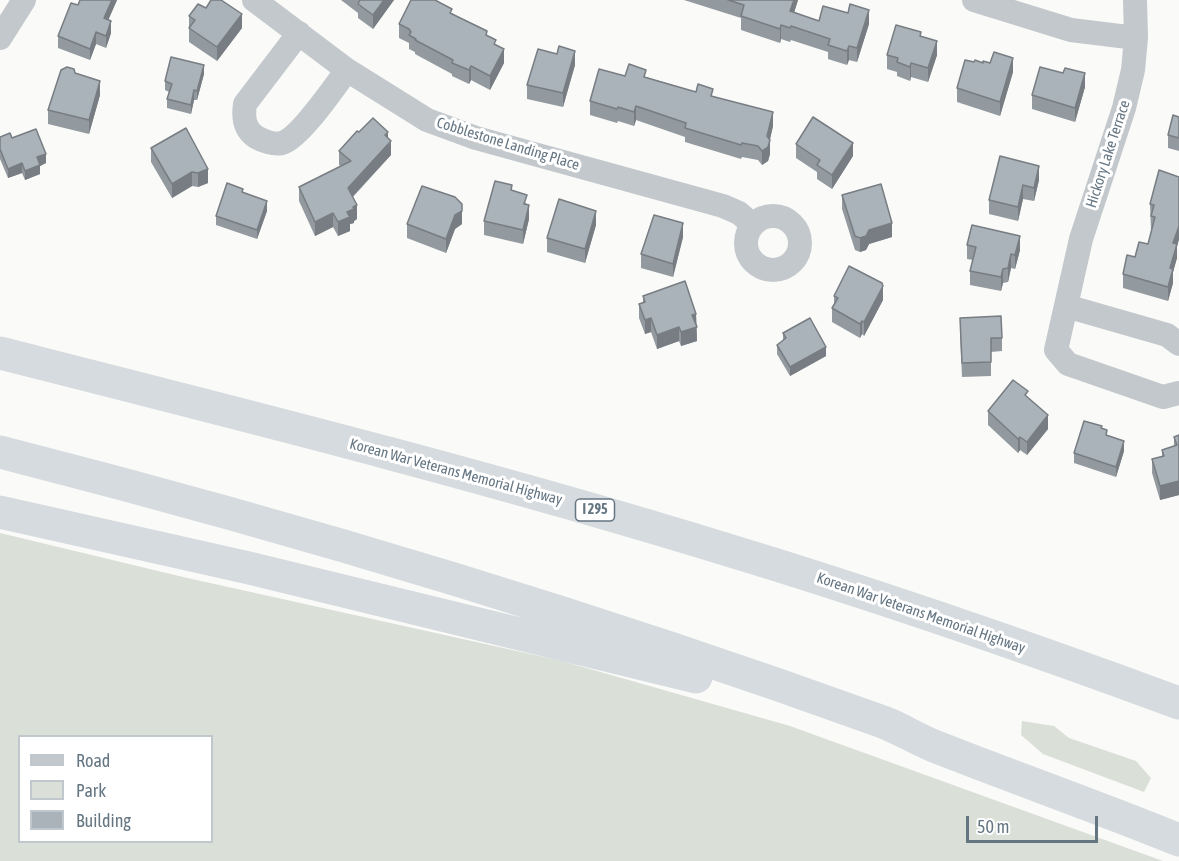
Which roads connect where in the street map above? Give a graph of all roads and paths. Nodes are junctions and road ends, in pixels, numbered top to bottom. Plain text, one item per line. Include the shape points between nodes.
1 (24, 0) edge
2 (254, 0) edge
3 (974, 0) edge
4 (1135, 0) edge
5 (299, 33) junction
6 (0, 38) edge
7 (1136, 38) junction
8 (347, 70) junction
9 (753, 225) dead end
10 (1066, 306) junction
11 (1179, 344) edge
12 (0, 353) edge
13 (1179, 393) edge
14 (0, 452) edge
15 (0, 512) edge
16 (1179, 703) edge
17 (931, 744) junction
18 (1179, 840) edge

1 - 6 street
2 - 5 street, Cobblestone Landing Place
3 - 7 street via 1071,30
4 - 7 street, Hickory Lake Terrace
5 - 8 street, Cobblestone Landing Place
5 - 8 street via 244,104 243,118 250,133 263,141 282,143 296,135
7 - 10 street, Hickory Lake Terrace via 1124,108 1090,205
8 - 9 street, Cobblestone Landing Place via 427,120 476,138 723,206
10 - 11 street via 1167,335
10 - 13 street, Hickory Lake Terrace via 1056,350 1068,364 1163,397
12 - 16 highway, Korean War Veterans Memorial Highway / I 295 via 296,428 718,546 903,605
14 - 17 highway via 245,517 539,605 687,653 887,724
15 - 17 highway via 560,643 696,678 885,737
17 - 18 highway

